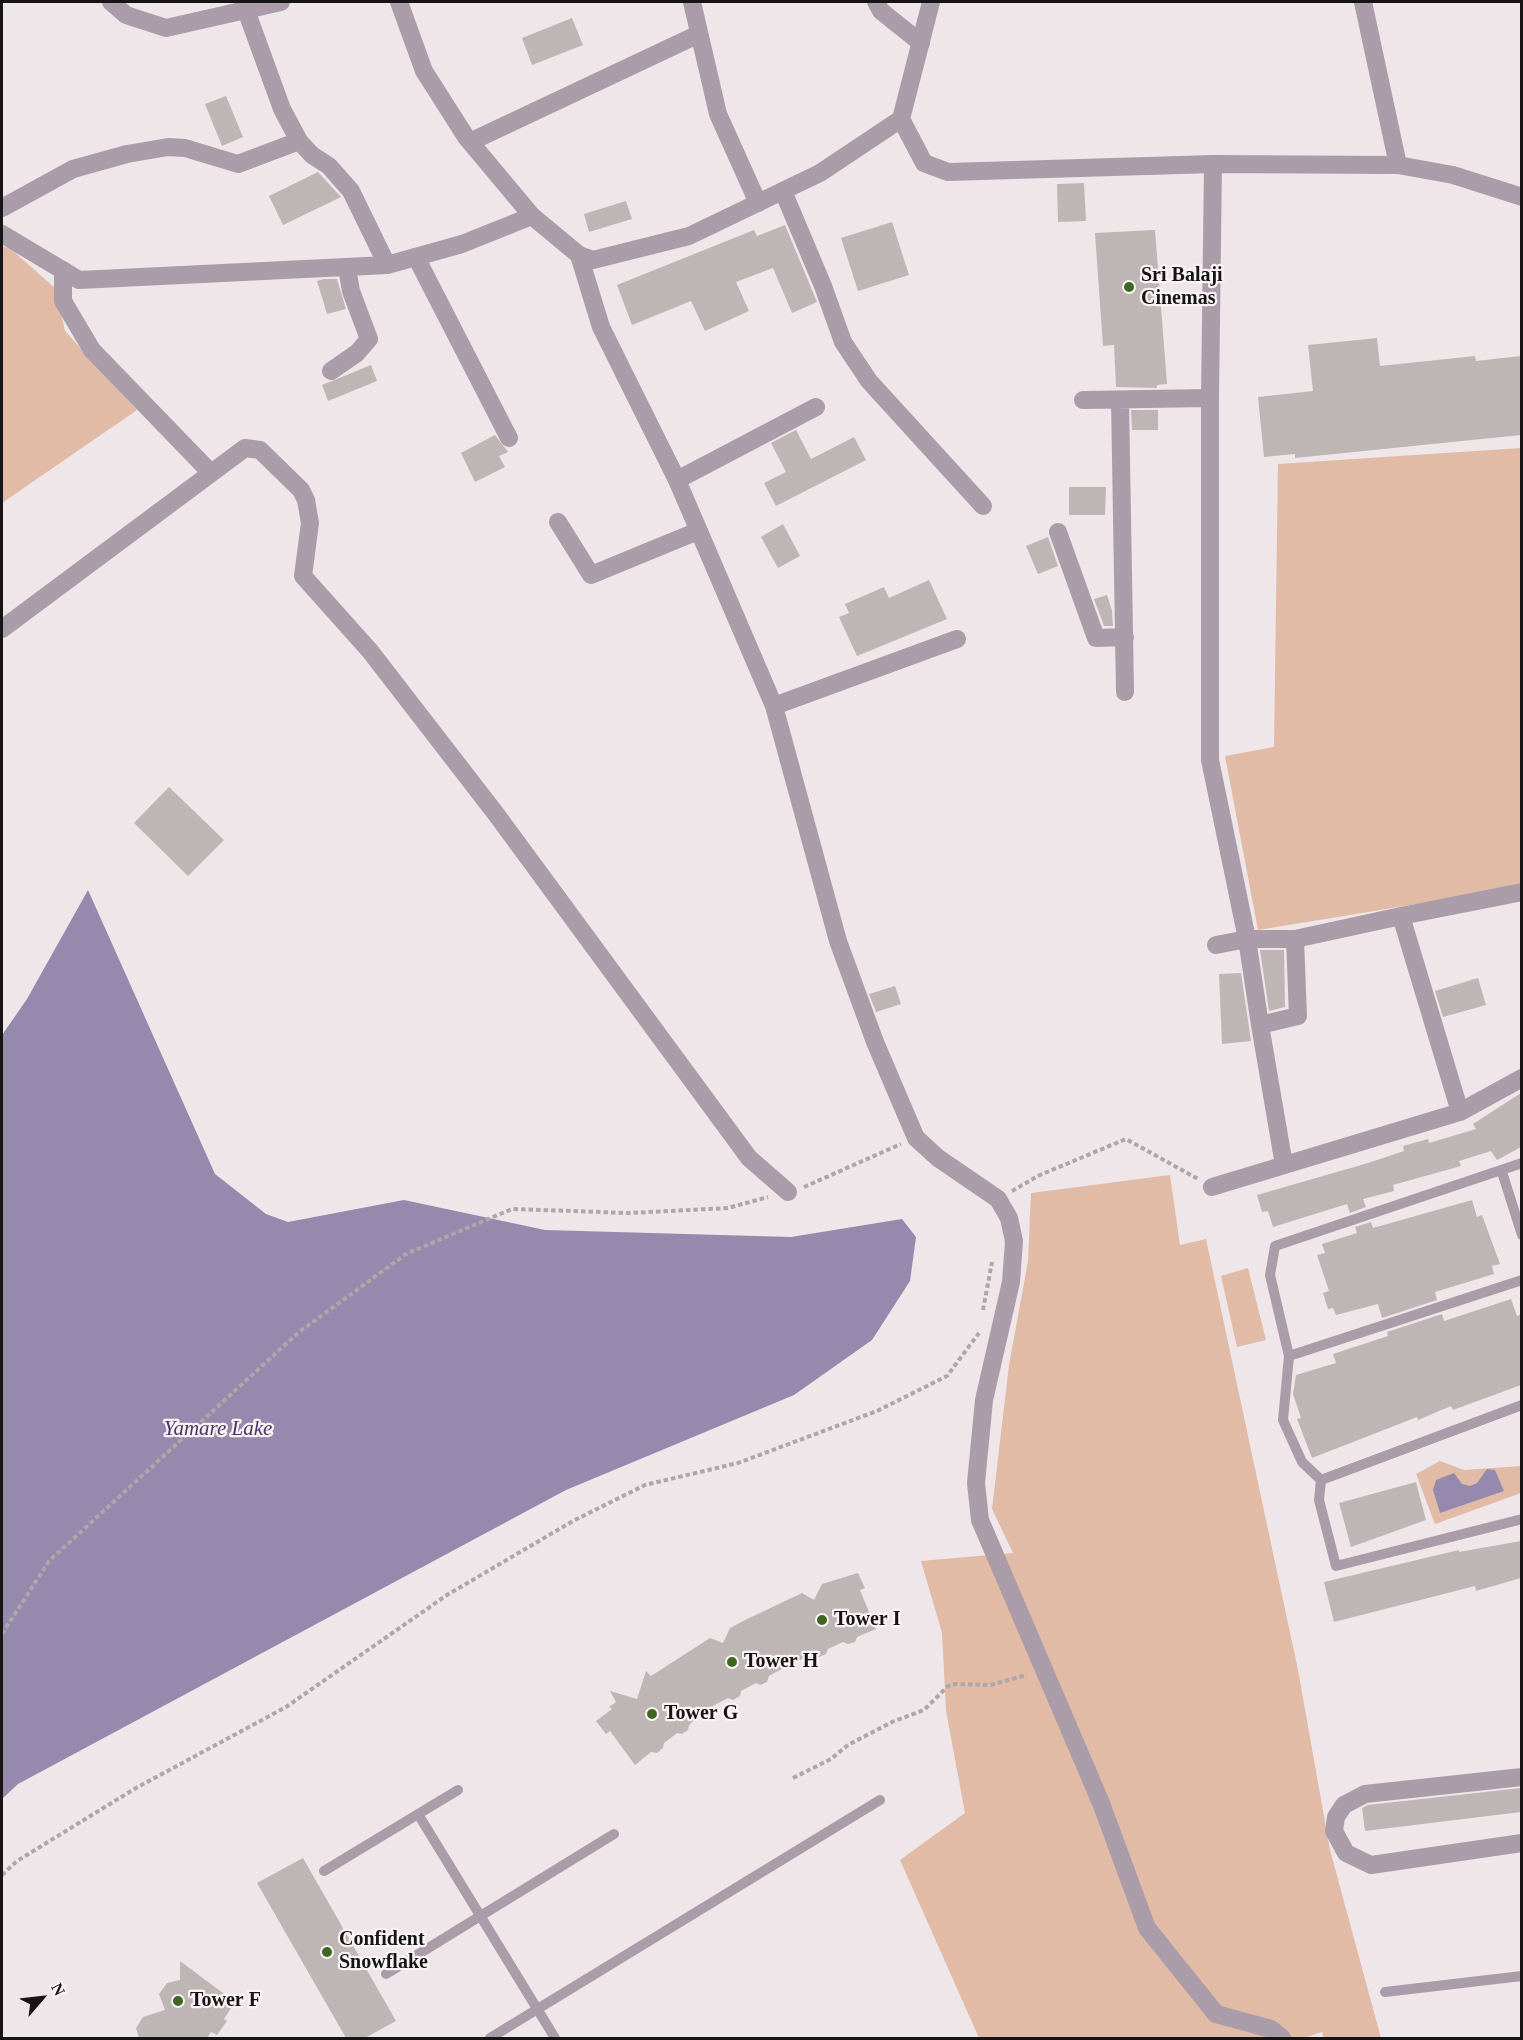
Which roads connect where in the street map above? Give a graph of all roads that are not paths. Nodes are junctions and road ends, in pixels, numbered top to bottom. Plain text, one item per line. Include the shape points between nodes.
1 (111, 2) edge
2 (281, 2) edge
3 (692, 2) edge
4 (876, 2) edge
5 (931, 2) edge
6 (1363, 2) edge
7 (406, 3) edge
8 (244, 6) edge
9 (699, 34) junction
10 (921, 43) junction
11 (901, 119) junction
12 (299, 141) junction
13 (472, 141) junction
14 (1213, 164) junction
15 (1398, 165) junction
16 (783, 191) junction
17 (1521, 197) edge
18 (758, 203) junction
19 (2, 208) edge
20 (532, 216) junction
21 (2, 234) edge
22 (579, 255) junction
23 (416, 257) junction
24 (387, 265) junction
25 (347, 268) junction
26 (63, 270) junction
27 (331, 371) dead end
28 (1210, 398) junction
29 (1083, 400) dead end
30 (1120, 400) junction
31 (816, 407) dead end
32 (509, 438) dead end
33 (211, 473) junction
34 (677, 480) junction
35 (982, 506) dead end
36 (558, 522) dead end
37 (698, 531) junction
38 (1058, 532) dead end
39 (2, 629) edge
40 (1125, 637) junction
41 (957, 639) dead end
42 (1125, 692) dead end
43 (774, 706) junction
44 (1521, 892) edge
45 (1401, 915) junction
46 (1247, 939) junction
47 (1295, 939) junction
48 (1216, 945) dead end
49 (1260, 1025) junction
50 (1521, 1078) edge
51 (1460, 1112) junction
52 (1521, 1163) edge
53 (1284, 1165) junction
54 (1502, 1172) junction
55 (1212, 1187) road end
56 (788, 1192) road end
57 (1521, 1234) edge
58 (1521, 1280) edge
59 (1289, 1356) junction
60 (1521, 1405) edge
61 (1321, 1480) junction
62 (1521, 1519) edge
63 (1521, 1777) edge
64 (458, 1790) dead end
65 (880, 1800) dead end
66 (418, 1814) junction
67 (614, 1834) dead end
68 (1521, 1843) edge
69 (324, 1871) dead end
70 (480, 1916) junction
71 (386, 1974) dead end
72 (1521, 1976) edge
73 (1385, 1992) dead end
74 (537, 2010) junction
75 (490, 2038) edge
76 (555, 2038) edge
77 (1282, 2038) edge

1 - 8 street via 126,15 166,28
2 - 8 street
3 - 9 street
4 - 10 street via 881,11
5 - 10 street
6 - 15 street
7 - 13 street via 424,71
8 - 12 street via 282,109
9 - 13 street
9 - 18 street via 717,114
10 - 11 street
11 - 14 street via 924,163 948,172
11 - 16 street via 820,173
12 - 19 street via 238,164 185,148 127,154 74,169
12 - 24 street via 351,191
13 - 20 street
14 - 15 street
14 - 28 street
15 - 17 street via 1453,175
16 - 18 street
16 - 35 street via 843,342 868,381
18 - 22 street via 689,236 593,260
20 - 22 street
20 - 23 street via 462,244
21 - 26 street
22 - 34 street via 601,327
23 - 24 street
23 - 32 street
24 - 25 street
25 - 26 street via 93,280 79,280
25 - 27 street via 369,339 357,354
26 - 33 street via 63,301 92,350
28 - 30 street
28 - 46 street via 1210,760
29 - 30 street
30 - 40 street
31 - 34 street
33 - 39 street
33 - 56 street via 245,448 254,448 301,490 310,510 303,576 370,651 496,814 749,1158
34 - 37 street
36 - 37 street via 591,575
37 - 43 street
38 - 40 street via 1096,638
40 - 42 street
41 - 43 street
43 - 77 street via 838,941 916,1138 998,1199 1009,1218 1014,1241 1011,1282 984,1400 976,1483 981,1520 1101,1803 1147,1928 1216,2014 1271,2029
44 - 45 street
45 - 47 street
45 - 51 street
46 - 47 street
46 - 48 street
46 - 49 street
47 - 49 street via 1298,1016
49 - 53 street
50 - 51 street
51 - 53 street
52 - 54 lane
53 - 55 street
54 - 57 lane
54 - 59 lane via 1275,1246 1270,1275
58 - 59 lane
59 - 61 lane via 1283,1420 1302,1462
60 - 61 lane
61 - 62 lane via 1319,1500 1336,1566
63 - 68 street via 1365,1794 1344,1805 1336,1817 1334,1831 1346,1853 1371,1865
64 - 66 lane
65 - 74 lane
66 - 69 lane
66 - 70 lane
67 - 70 lane
70 - 71 lane
70 - 74 lane
72 - 73 lane
74 - 75 lane
74 - 76 lane

